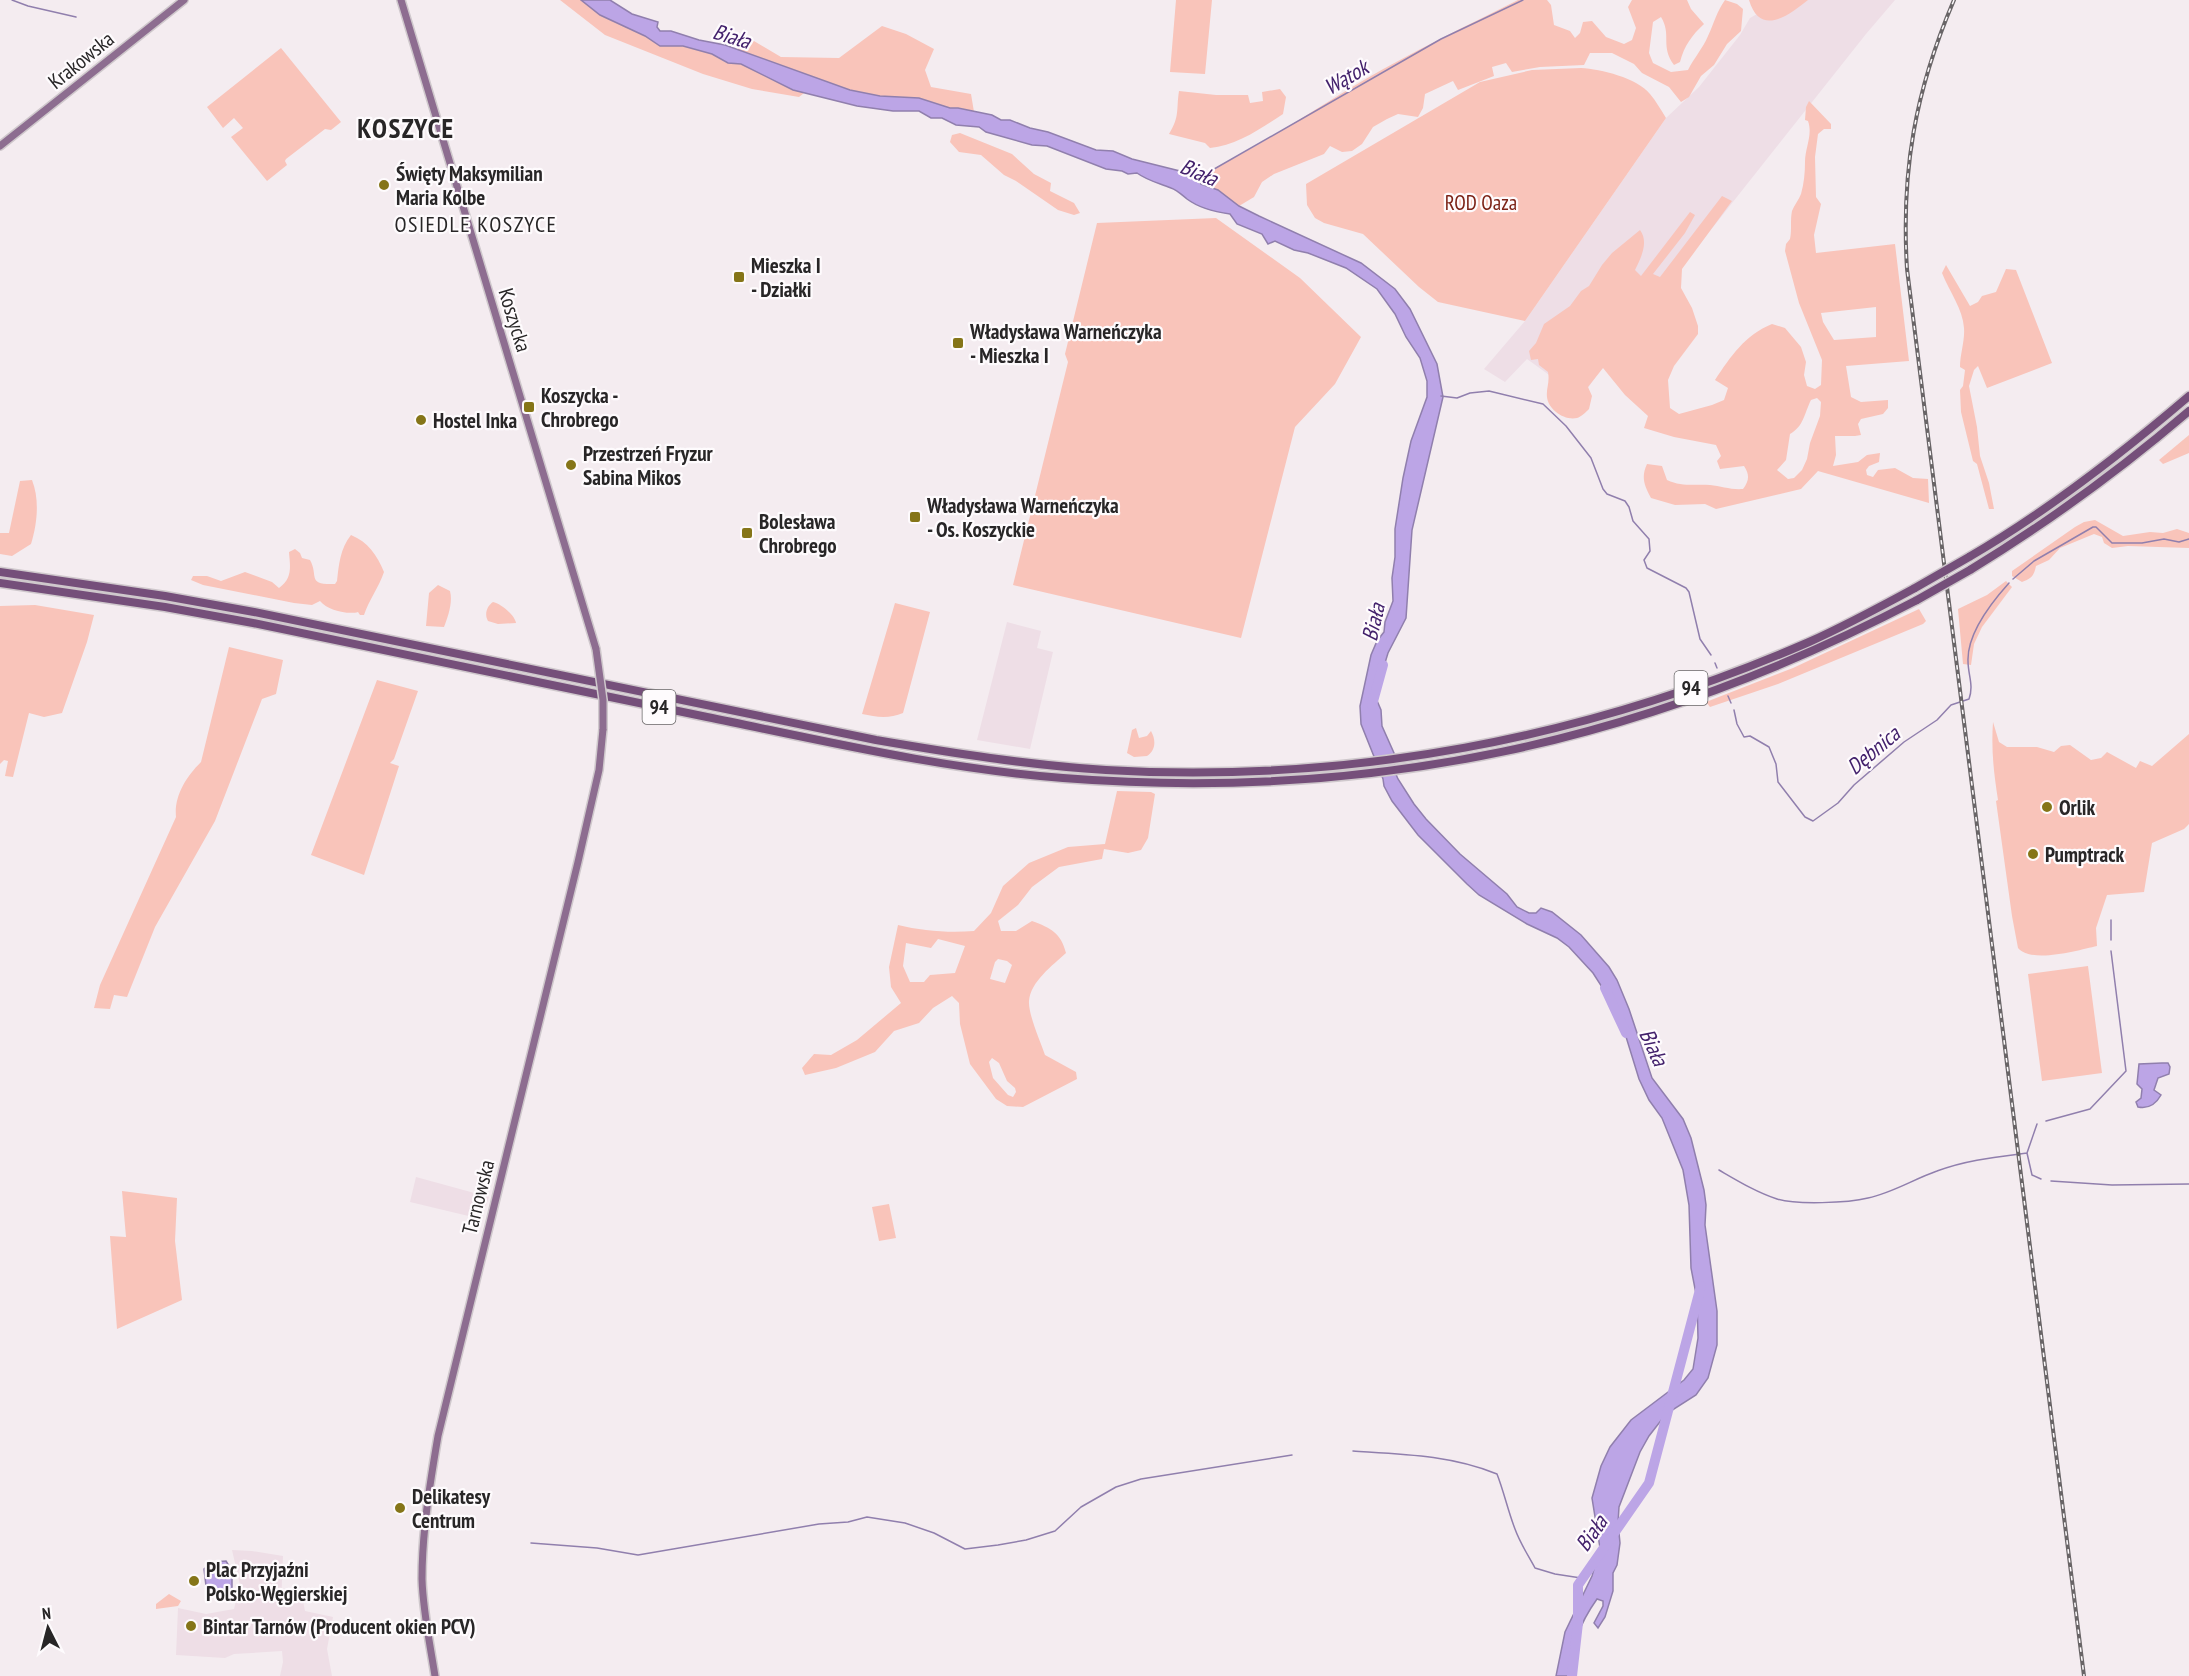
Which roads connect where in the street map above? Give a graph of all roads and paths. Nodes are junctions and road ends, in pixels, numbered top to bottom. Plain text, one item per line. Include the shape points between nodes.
1 (184, 0) edge
2 (401, 0) edge
3 (0, 146) edge
4 (2189, 396) edge
5 (2189, 411) edge
6 (0, 572) edge
7 (0, 583) edge
8 (603, 729) joint
9 (435, 1676) edge

1 - 3 street, Krakowska
2 - 8 street, Koszycka, bridge via 596,649
4 - 6 main road, 94, bridge via 2090,477 2013,530 1915,588 1812,641 1673,695 1566,727 1421,756 1321,768 1164,772 989,758 876,740 254,612
5 - 7 main road, 94, bridge via 2070,504 1970,570 1815,651 1676,705 1568,737 1455,761 1322,778 1164,783 1059,778 954,765 253,623
8 - 9 street, Tarnowska via 599,774 438,1436 427,1505 422,1580

